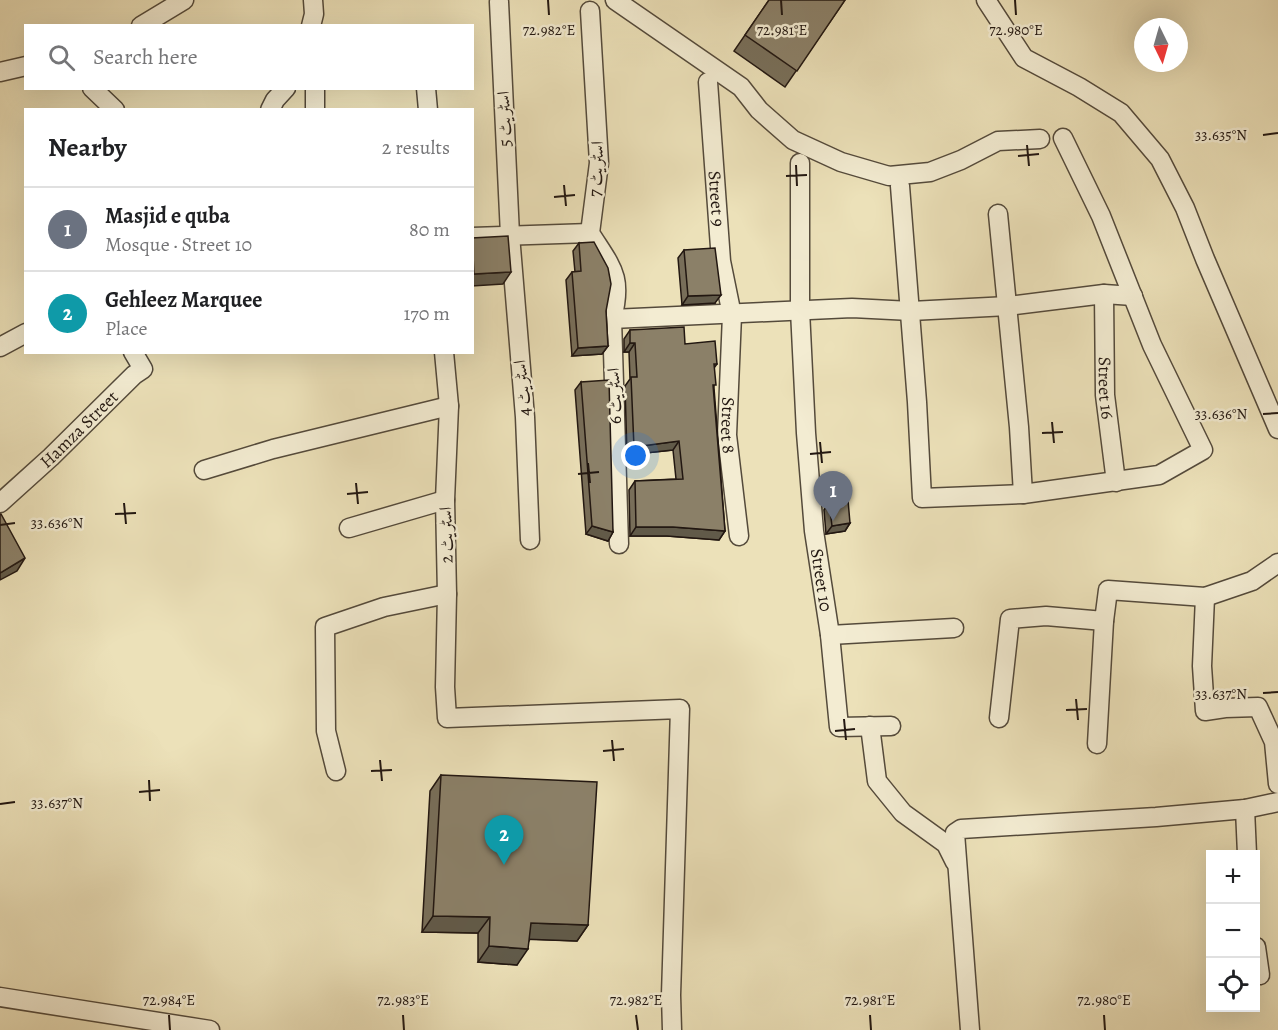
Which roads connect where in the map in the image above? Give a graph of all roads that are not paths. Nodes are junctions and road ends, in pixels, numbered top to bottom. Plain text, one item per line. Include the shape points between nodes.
1 (184, 0) edge
2 (313, 0) edge
3 (615, 0) edge
4 (986, 0) edge
5 (499, 2) dead end
6 (590, 11) dead end
7 (144, 24) edge
8 (312, 24) edge
9 (24, 66) edge
10 (0, 72) edge
11 (708, 82) dead end
12 (94, 90) edge
13 (284, 90) edge
14 (315, 90) edge
15 (426, 90) edge
16 (113, 108) edge
17 (271, 108) edge
18 (315, 108) edge
19 (428, 108) edge
20 (1063, 138) dead end
21 (1040, 139) dead end
22 (800, 163) dead end
23 (900, 186) dead end
24 (998, 214) dead end
25 (590, 233) junction
26 (510, 235) junction
27 (474, 237) edge
28 (1104, 294) junction
29 (1133, 296) junction
30 (1008, 306) junction
31 (800, 310) junction
32 (911, 311) junction
33 (732, 315) junction
34 (612, 319) junction
35 (24, 334) edge
36 (0, 347) edge
37 (134, 354) edge
38 (444, 354) edge
39 (449, 406) junction
40 (1278, 429) edge
41 (204, 470) dead end
42 (1116, 482) junction
43 (1023, 494) junction
44 (445, 500) junction
45 (0, 503) edge
46 (349, 528) dead end
47 (739, 536) dead end
48 (530, 540) dead end
49 (619, 544) dead end
50 (1278, 563) edge
51 (447, 594) junction
52 (1205, 597) junction
53 (1104, 621) junction
54 (954, 628) dead end
55 (830, 634) junction
56 (999, 718) dead end
57 (870, 726) junction
58 (891, 726) dead end
59 (1097, 744) dead end
60 (336, 771) dead end
61 (1278, 784) edge
62 (1278, 802) edge
63 (1245, 809) junction
64 (1247, 850) edge
65 (958, 868) junction
66 (0, 997) edge
67 (210, 1030) edge
68 (672, 1030) edge
69 (970, 1030) edge

1 - 7 street
2 - 8 street
3 - 21 street via 741,87 759,110 793,140 841,162 889,176 930,172 998,141
4 - 40 street via 1024,58 1121,113 1160,159 1185,208
5 - 26 street, اسٹریٹ 5
6 - 25 street, اسٹریٹ 7 via 599,163
9 - 10 street
11 - 33 street, Street 9 via 721,261
12 - 16 street
13 - 17 street
14 - 18 street
15 - 19 street
20 - 29 street via 1101,216
22 - 31 street, Street 10
23 - 32 street
24 - 30 street
25 - 26 street
25 - 34 street via 615,271 618,298
26 - 27 street
26 - 48 street, اسٹریٹ 4 via 525,417
28 - 29 street
28 - 30 street
28 - 42 street, Street 16 via 1105,395
29 - 42 street via 1203,450 1159,475
30 - 32 street
30 - 43 street
31 - 32 street
31 - 33 street
31 - 55 street, Street 10 via 814,531
32 - 43 street via 922,498
33 - 34 street
33 - 47 street, Street 8 via 727,435
34 - 49 street, اسٹریٹ 6
35 - 36 street
37 - 45 street, Hamza Street via 143,369
38 - 39 street, اسٹریٹ 2
39 - 41 street
39 - 44 street, اسٹریٹ 2
42 - 43 street
44 - 46 street
44 - 51 street, اسٹریٹ 2
50 - 52 street via 1252,581
51 - 60 street via 384,607 325,627 326,731
51 - 68 street, اسٹریٹ 2 via 447,718 680,709
52 - 53 street via 1108,590
52 - 61 street via 1205,711 1258,707 1274,742
53 - 56 street via 1046,616 1010,619
53 - 59 street
54 - 55 street
55 - 57 street, Street 10 via 839,727
57 - 58 street, Street 10
57 - 65 street via 877,781 903,813 946,844
62 - 63 street
63 - 64 street
63 - 65 street via 961,829 955,833
65 - 69 street
66 - 67 street

